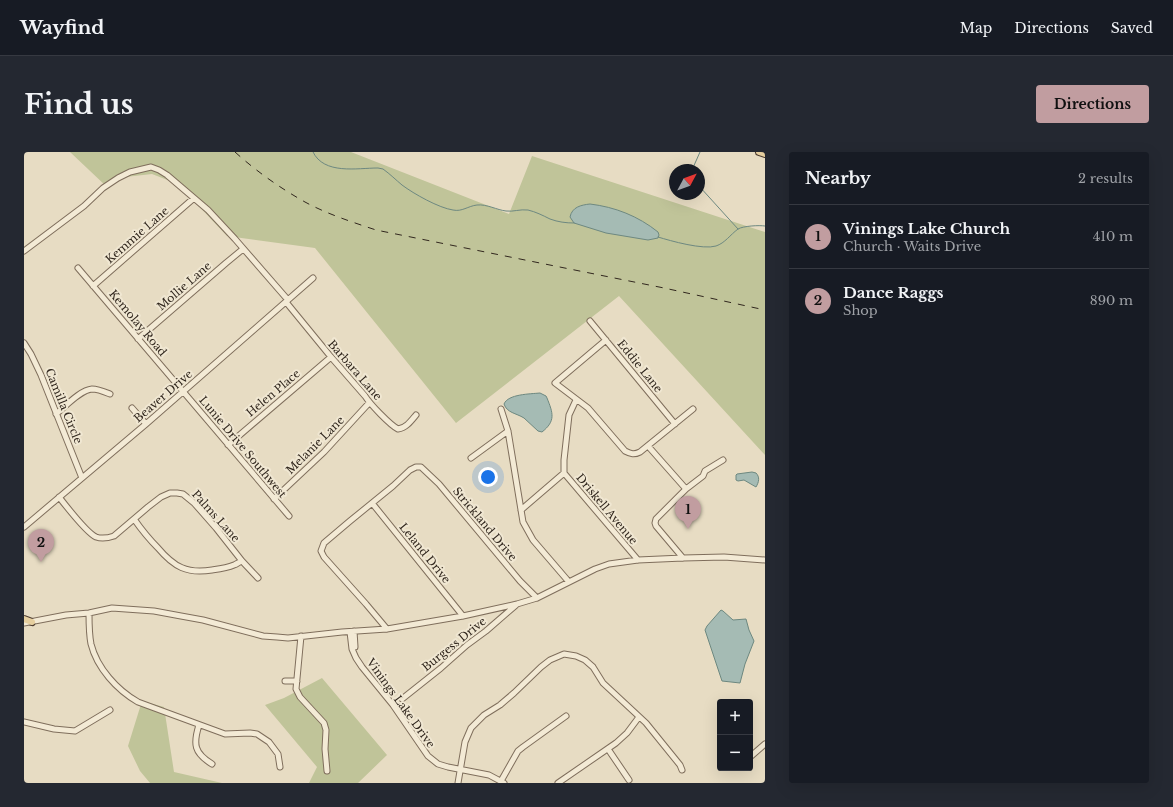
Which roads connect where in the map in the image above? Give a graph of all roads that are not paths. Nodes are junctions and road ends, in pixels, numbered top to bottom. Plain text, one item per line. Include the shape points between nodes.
1 (759, 152) edge
2 (765, 154) edge
3 (194, 198) junction
4 (243, 249) junction
5 (24, 251) edge
6 (78, 268) dead end
7 (313, 278) dead end
8 (93, 286) junction
9 (287, 301) junction
10 (590, 321) dead end
11 (138, 339) junction
12 (606, 340) junction
13 (24, 343) edge
14 (331, 357) junction
15 (183, 392) junction
16 (110, 394) dead end
17 (576, 400) junction
18 (369, 404) junction
19 (132, 408) dead end
20 (693, 408) dead end
21 (500, 409) dead end
22 (56, 414) junction
23 (416, 415) dead end
24 (146, 424) junction
25 (675, 424) junction
26 (508, 431) junction
27 (228, 445) junction
28 (648, 446) junction
29 (472, 458) dead end
30 (722, 460) dead end
31 (564, 473) junction
32 (82, 478) junction
33 (686, 489) junction
34 (59, 497) junction
35 (274, 499) junction
36 (372, 503) junction
37 (521, 510) junction
38 (289, 516) dead end
39 (134, 519) junction
40 (24, 527) edge
41 (683, 558) junction
42 (638, 560) junction
43 (765, 560) edge
44 (242, 561) junction
45 (258, 578) dead end
46 (569, 582) junction
47 (537, 598) junction
48 (517, 604) junction
49 (89, 613) junction
50 (463, 616) junction
51 (24, 619) edge
52 (32, 622) junction
53 (24, 623) edge
54 (387, 629) junction
55 (352, 631) junction
56 (361, 631) junction
57 (302, 636) junction
58 (355, 644) junction
59 (354, 652) junction
60 (285, 681) dead end
61 (296, 681) junction
62 (402, 699) dead end
63 (110, 710) dead end
64 (566, 716) dead end
65 (639, 717) junction
66 (24, 722) edge
67 (199, 724) junction
68 (765, 744) edge
69 (608, 749) junction
70 (753, 754) edge
71 (212, 764) dead end
72 (280, 767) dead end
73 (460, 770) junction
74 (682, 770) dead end
75 (327, 771) dead end
76 (629, 780) dead end
77 (502, 782) edge
78 (458, 783) edge
79 (558, 783) edge

1 - 2 main road
3 - 4 street, Barbara Lane
3 - 5 street, Barbara Lane via 159,170 151,167 130,172 111,183
3 - 8 street, Kemmie Lane
4 - 9 street, Barbara Lane
4 - 11 street, Mollie Lane
6 - 8 street, Kemolay Road
7 - 9 street, Beaver Drive
8 - 11 street, Kemolay Road
9 - 14 street, Barbara Lane
9 - 15 street, Beaver Drive
10 - 12 street, Eddie Lane
11 - 15 street, Kemolay Road
12 - 17 street via 555,383
12 - 25 street, Eddie Lane
13 - 22 street, Camilla Circle
14 - 18 street, Barbara Lane
14 - 27 street, Helen Place
15 - 24 street, Beaver Drive
15 - 27 street, Lunie Drive Southwest
16 - 22 street via 89,390
17 - 28 street via 588,408 625,450 635,454
17 - 31 street, Driskell Avenue via 569,414
18 - 23 street, Barbara Lane via 398,429 405,427
18 - 35 street, Melanie Lane via 324,452
19 - 24 street
20 - 25 street
21 - 26 street
22 - 32 street, Camilla Circle
24 - 32 street, Beaver Drive
25 - 28 street
26 - 29 street
26 - 37 street
27 - 35 street, Lunie Drive Southwest
28 - 33 street
30 - 33 street via 705,471 703,476
31 - 37 street
31 - 42 street, Driskell Avenue
32 - 34 street, Beaver Drive
33 - 41 street via 658,516 655,523
34 - 39 street, Palms Lane via 94,536 114,536
34 - 40 street, Beaver Drive
35 - 38 street, Lunie Drive Southwest
36 - 47 street, Strickland Drive via 410,470 420,467 439,484
36 - 50 street, Leland Drive
36 - 54 street via 324,543 321,551
37 - 46 street via 523,522 534,540
39 - 44 street via 167,558 182,568 202,572
39 - 44 street, Palms Lane via 161,496 177,492 183,494 194,503
41 - 42 street
41 - 43 street
42 - 46 street via 609,564
44 - 45 street
46 - 47 street
47 - 48 street
48 - 50 street
48 - 62 street, Burgess Drive
49 - 52 street via 66,614
49 - 57 street via 112,608 154,611 204,620 263,636
49 - 67 street via 91,644 97,660 108,676 128,696 138,702
50 - 54 street
51 - 52 main road
52 - 53 street
54 - 56 street
55 - 56 street
55 - 57 street
55 - 58 street, Vinings Lake Drive
55 - 59 street, Vinings Lake Drive
56 - 58 street
57 - 61 street
58 - 59 street, Vinings Lake Drive
59 - 73 street, Vinings Lake Drive via 362,667 393,705 428,756 438,764
60 - 61 street
61 - 75 street via 300,697 324,723
63 - 66 street via 75,730 54,729
64 - 77 street via 518,751
65 - 69 street via 627,733
65 - 73 street via 603,683 585,660 564,654 541,667 471,728 465,742
65 - 74 street
67 - 71 street via 195,738 196,748
67 - 72 street via 225,734 250,733 261,736 278,754
68 - 70 street
69 - 76 street
69 - 79 street
73 - 77 street, Vinings Lake Drive via 489,775
73 - 78 street

